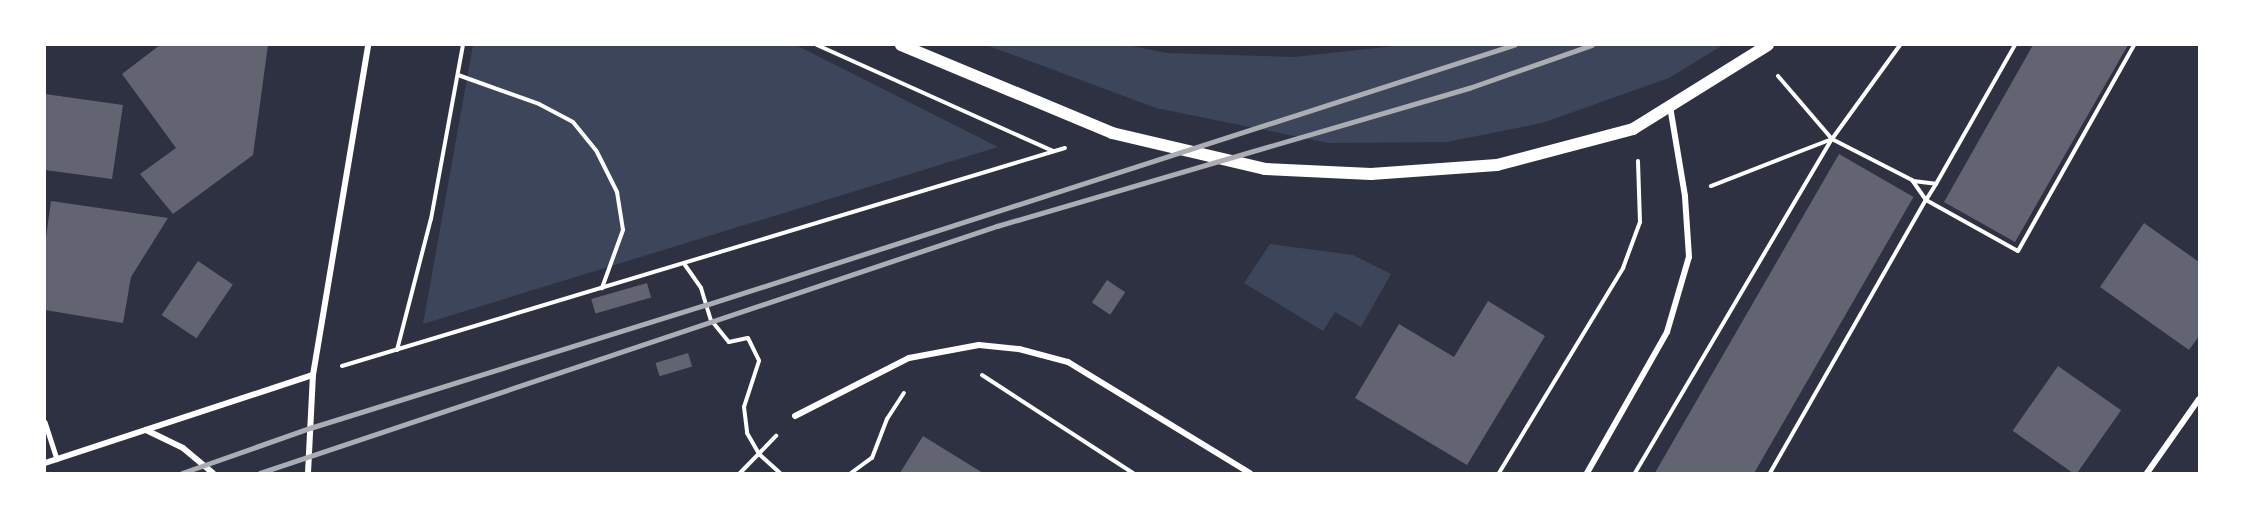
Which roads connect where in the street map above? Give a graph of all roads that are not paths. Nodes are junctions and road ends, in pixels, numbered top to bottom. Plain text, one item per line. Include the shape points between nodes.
1 (368, 45) edge
2 (901, 45) edge
3 (1763, 49) edge
4 (1670, 105) junction
5 (313, 375) junction
6 (2199, 399) edge
7 (795, 416) road end
8 (45, 422) edge
9 (145, 430) junction
10 (57, 459) junction
11 (45, 463) edge
12 (213, 473) edge
13 (308, 473) edge
14 (1250, 473) edge
15 (1587, 473) edge
16 (2147, 473) edge

1 - 5 street
2 - 4 main road via 1112,133 1265,169 1371,174 1497,165 1634,129
3 - 4 main road
4 - 15 street via 1685,196 1689,256 1666,332
5 - 9 street
5 - 13 street
6 - 16 street
7 - 14 street via 909,358 979,345 1019,349 1068,362
8 - 10 lane
9 - 10 street
9 - 12 street via 183,448
10 - 11 street

